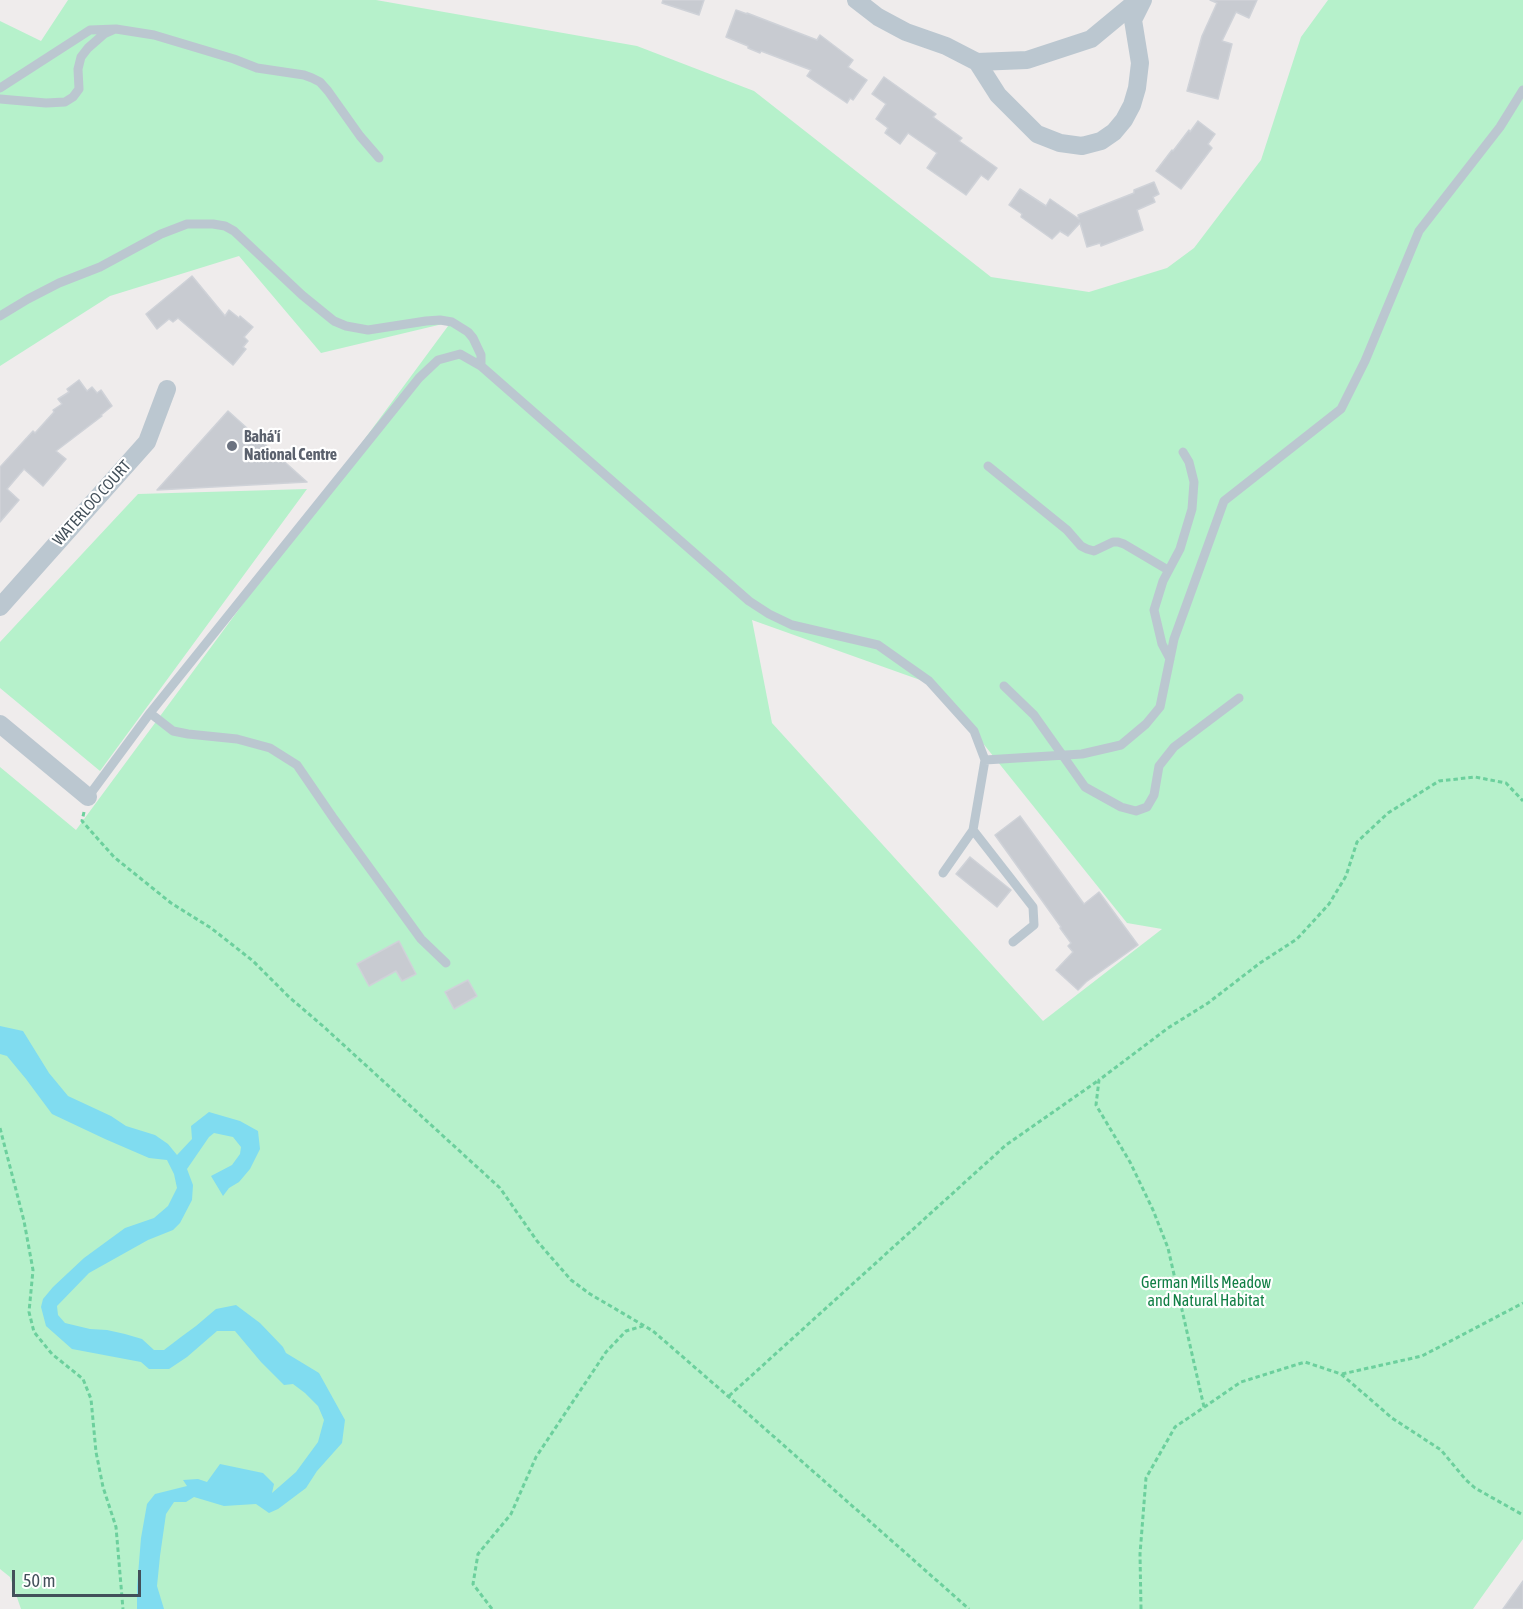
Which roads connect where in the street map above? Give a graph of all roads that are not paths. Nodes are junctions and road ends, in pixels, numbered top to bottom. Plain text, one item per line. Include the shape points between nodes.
1 (856, 0) edge
2 (1138, 0) edge
3 (1143, 0) edge
4 (116, 29) junction
5 (977, 62) junction
6 (0, 88) edge
7 (1523, 90) edge
8 (0, 99) edge
9 (378, 158) dead end
10 (0, 316) edge
11 (481, 366) junction
12 (167, 389) dead end
13 (1183, 452) dead end
14 (988, 466) dead end
15 (1168, 570) junction
16 (0, 607) edge
17 (1170, 659) junction
18 (1004, 686) dead end
19 (1239, 698) dead end
20 (150, 713) junction
21 (0, 724) edge
22 (1063, 756) junction
23 (985, 760) junction
24 (88, 797) joint
25 (973, 830) junction
26 (943, 873) dead end
27 (1014, 942) dead end
28 (446, 963) dead end

1 - 5 street via 906,32
2 - 5 street via 1091,39 1027,60
3 - 5 street via 1133,20 1140,63 1132,105 1125,120 1101,141 1082,146 1037,134 998,95
4 - 6 lane via 90,30
4 - 8 lane via 104,34 81,57 79,89 74,98 46,103
4 - 9 lane via 154,35 257,68 312,78 328,91
7 - 17 lane via 1500,127 1419,231 1341,409 1224,501
10 - 11 lane via 161,234 187,224 213,224 234,231 334,321 368,330 426,321 452,322 473,338 481,355
11 - 20 lane via 460,354 438,360 419,378
11 - 23 lane via 749,601 792,625 878,645 929,681 974,731
12 - 16 street, WATERLOO COURT via 147,442
13 - 15 lane via 1194,482 1192,509 1180,549
14 - 15 lane via 1081,546 1094,550 1118,542
15 - 17 lane via 1154,610
17 - 22 lane via 1160,707 1146,724 1121,745
18 - 22 lane via 1034,715
19 - 22 lane via 1174,747 1159,766 1154,795 1147,807 1136,811 1085,787
20 - 24 lane
20 - 28 lane via 173,731 237,739 270,748 297,765 421,939
21 - 24 street
22 - 23 lane
23 - 25 lane
25 - 26 lane
25 - 27 lane via 1033,906 1034,925

